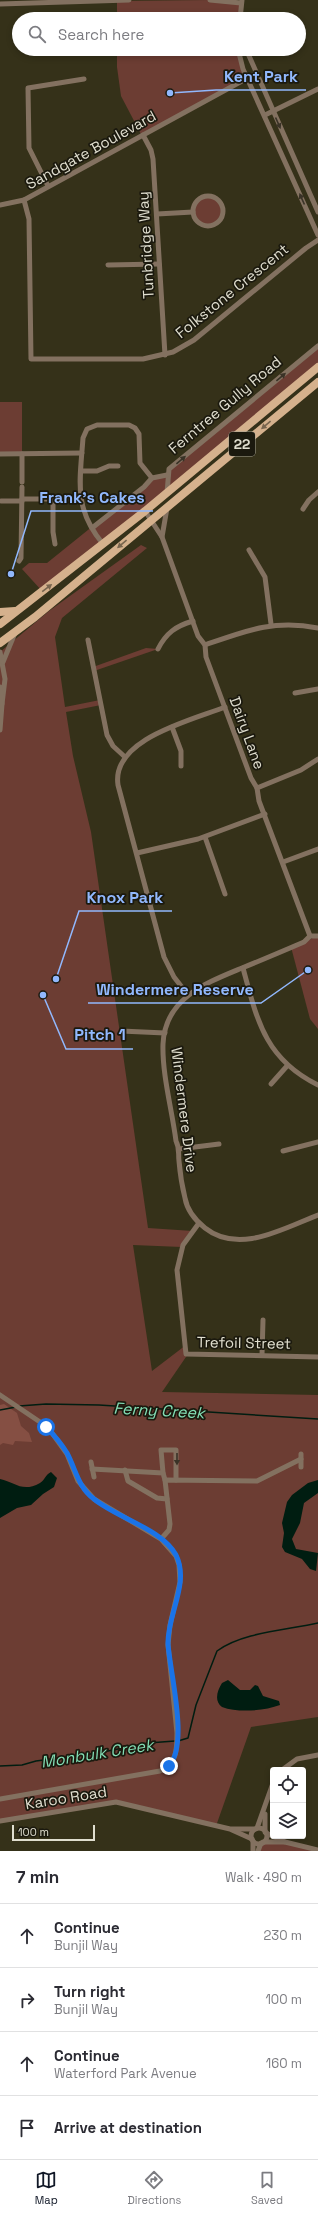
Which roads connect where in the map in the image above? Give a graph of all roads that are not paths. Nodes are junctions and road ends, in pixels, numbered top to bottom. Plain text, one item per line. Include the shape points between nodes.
1 (129, 0) edge
2 (210, 0) edge
3 (242, 2) edge
4 (0, 4) edge
5 (241, 12) edge
6 (240, 56) edge
7 (249, 56) edge
8 (255, 74) junction
9 (247, 78) junction
10 (84, 79) dead end
11 (318, 89) edge
12 (272, 111) junction
13 (264, 115) junction
14 (143, 135) junction
15 (48, 186) junction
16 (24, 200) junction
17 (0, 205) edge
18 (192, 212) junction
19 (318, 212) edge
20 (156, 214) junction
21 (318, 234) edge
22 (318, 240) edge
23 (159, 264) junction
24 (108, 265) dead end
25 (318, 346) edge
26 (165, 355) junction
27 (318, 367) edge
28 (318, 382) edge
29 (82, 453) junction
30 (0, 454) edge
31 (22, 454) junction
32 (118, 466) dead end
33 (81, 471) junction
34 (167, 475) junction
35 (152, 478) junction
36 (167, 492) junction
37 (318, 492) edge
38 (53, 499) junction
39 (80, 499) junction
40 (1, 500) dead end
41 (22, 500) junction
42 (167, 507) junction
43 (303, 509) dead end
44 (145, 511) junction
45 (152, 520) junction
46 (92, 528) junction
47 (162, 537) junction
48 (55, 544) dead end
49 (103, 544) junction
50 (249, 550) dead end
51 (18, 561) dead end
52 (16, 611) junction
53 (0, 612) edge
54 (193, 620) junction
55 (0, 624) edge
56 (271, 624) junction
57 (318, 628) edge
58 (15, 632) junction
59 (88, 640) dead end
60 (0, 643) edge
61 (204, 645) junction
62 (158, 649) dead end
63 (0, 652) edge
64 (3, 662) junction
65 (0, 687) edge
66 (318, 689) edge
67 (295, 693) dead end
68 (2, 704) junction
69 (225, 707) junction
70 (172, 727) junction
71 (0, 730) edge
72 (125, 757) junction
73 (318, 759) edge
74 (181, 766) dead end
75 (257, 788) junction
76 (265, 814) junction
77 (205, 837) junction
78 (318, 849) edge
79 (136, 853) junction
80 (283, 862) junction
81 (225, 894) dead end
82 (310, 936) junction
83 (318, 936) edge
84 (243, 968) junction
85 (188, 995) junction
86 (121, 1031) dead end
87 (165, 1033) junction
88 (287, 1066) junction
89 (271, 1084) dead end
90 (318, 1086) edge
91 (318, 1142) edge
92 (219, 1144) dead end
93 (179, 1149) junction
94 (283, 1151) dead end
95 (318, 1215) edge
96 (199, 1223) junction
97 (263, 1320) dead end
98 (262, 1355) junction
99 (318, 1357) edge
100 (0, 1395) edge
101 (91, 1462) dead end
102 (301, 1467) dead end
103 (92, 1470) junction
104 (125, 1470) junction
105 (163, 1473) junction
106 (94, 1477) dead end
107 (165, 1480) junction
108 (176, 1480) junction
109 (167, 1499) junction
110 (161, 1539) junction
111 (318, 1755) edge
112 (286, 1767) edge
113 (270, 1792) edge
114 (0, 1799) edge
115 (264, 1811) junction
116 (0, 1821) edge
117 (230, 1829) junction
118 (256, 1829) junction
119 (266, 1832) junction
120 (252, 1840) junction
121 (285, 1842) junction
122 (262, 1843) junction
123 (318, 1850) edge
124 (253, 1851) edge
125 (258, 1851) edge

1 - 4 street
2 - 3 street
3 - 5 street
6 - 9 street
7 - 8 street
8 - 9 street, Sandgate Boulevard
8 - 12 street
9 - 13 street
9 - 14 street, Sandgate Boulevard
10 - 15 street via 28,88 29,148
11 - 12 street
12 - 13 street
12 -> 19 street
21 -> 13 street
14 - 15 street, Sandgate Boulevard
14 - 20 street, Tunbridge Way via 153,159
15 - 16 street, Sandgate Boulevard
16 - 17 street, Sandgate Boulevard
16 - 26 street, Folkstone Crescent via 29,219 31,359 136,360
18 - 18 street via 199,198 210,195 219,200 224,209 218,222 209,226 200,224
18 - 20 street
20 - 23 street, Tunbridge Way
22 - 26 street, Folkstone Crescent via 194,340
23 - 24 street
23 - 26 street, Tunbridge Way
34 -> 25 street, Ferntree Gully Road via 170,468
27 - 36 main road, Ferntree Gully Road / 22
28 -> 42 main road, 22
29 - 31 street
29 - 33 street
29 - 35 street via 83,435 89,427 132,426 139,434 141,464
30 - 31 street
31 - 41 street
32 - 33 street
33 - 39 street
34 - 35 street
34 - 36 street, Ferntree Gully Road
35 - 46 street via 144,488
36 - 44 main road, Ferntree Gully Road / 22
37 - 43 street via 308,500
38 - 39 street
38 - 41 street
38 - 48 street
39 - 46 street
40 - 41 street
41 - 51 street via 21,558
42 - 45 main road, 22
42 - 47 street, Dairy Lane
44 - 45 street, Dairy Lane
44 - 49 main road, Ferntree Gully Road / 22
45 - 47 street, Dairy Lane
45 -> 58 main road, 22
46 - 49 street
47 - 54 street, Dairy Lane
52 -> 49 main road, Ferntree Gully Road / 22
50 - 56 street via 265,577
52 - 53 main road
52 - 55 main road, Ferntree Gully Road / 22
54 - 61 street, Dairy Lane
54 - 62 street via 174,628
56 - 57 street
56 - 61 street
58 - 60 main road, 22
58 - 64 street
59 - 72 street via 107,735 110,742
61 - 69 street, Dairy Lane
63 - 64 street
64 - 68 street via 6,685
65 - 68 street
66 - 67 street
68 - 71 street
69 - 70 street
69 - 75 street, Dairy Lane
70 - 72 street via 142,742
70 - 74 street via 181,751
72 - 79 street via 118,780
73 - 75 street via 301,770
75 - 76 street, Dairy Lane
76 - 77 street
76 - 80 street, Dairy Lane
77 - 79 street
77 - 81 street
78 - 80 street
79 - 85 street via 166,963
80 - 82 street, Dairy Lane
82 - 83 street
82 - 84 street, Windermere Drive via 301,943
84 - 85 street, Windermere Drive via 203,985
84 - 88 street via 261,1029 270,1046
85 - 87 street, Windermere Drive via 174,1011
86 - 87 street
87 - 93 street, Windermere Drive via 164,1056
88 - 89 street
88 - 90 street
91 - 94 street
92 - 93 street
93 - 96 street, Windermere Drive via 178,1160 185,1200
95 - 96 street, Windermere Drive via 256,1238 242,1240 218,1236
96 - 98 street, Trefoil Street via 183,1245 176,1270 186,1354
97 - 98 street
98 - 99 street, Trefoil Street
100 - 110 street via 46,1427 58,1440 78,1480 94,1499
101 - 103 street
102 - 108 street via 301,1457 257,1481
103 - 104 street
103 - 106 street
104 - 105 street
104 - 109 street via 128,1481 157,1498
105 - 107 street
105 -> 108 street via 161,1452 164,1449 177,1452
107 - 108 street
107 - 109 street
109 - 110 street via 170,1526
110 - 114 street via 176,1556 180,1577 168,1639 177,1733 177,1748 171,1763 160,1771
111 - 112 street via 297,1759
113 - 115 street
115 - 118 street
115 - 119 street
116 - 117 street, Karoo Road via 116,1802
117 - 118 street, Karoo Road
117 - 120 street, Karoo Road
118 - 119 street
118 - 120 street via 252,1834
119 - 121 street
119 - 122 street
120 - 122 street
120 - 124 street
121 - 122 street
121 - 123 street
122 - 125 street

